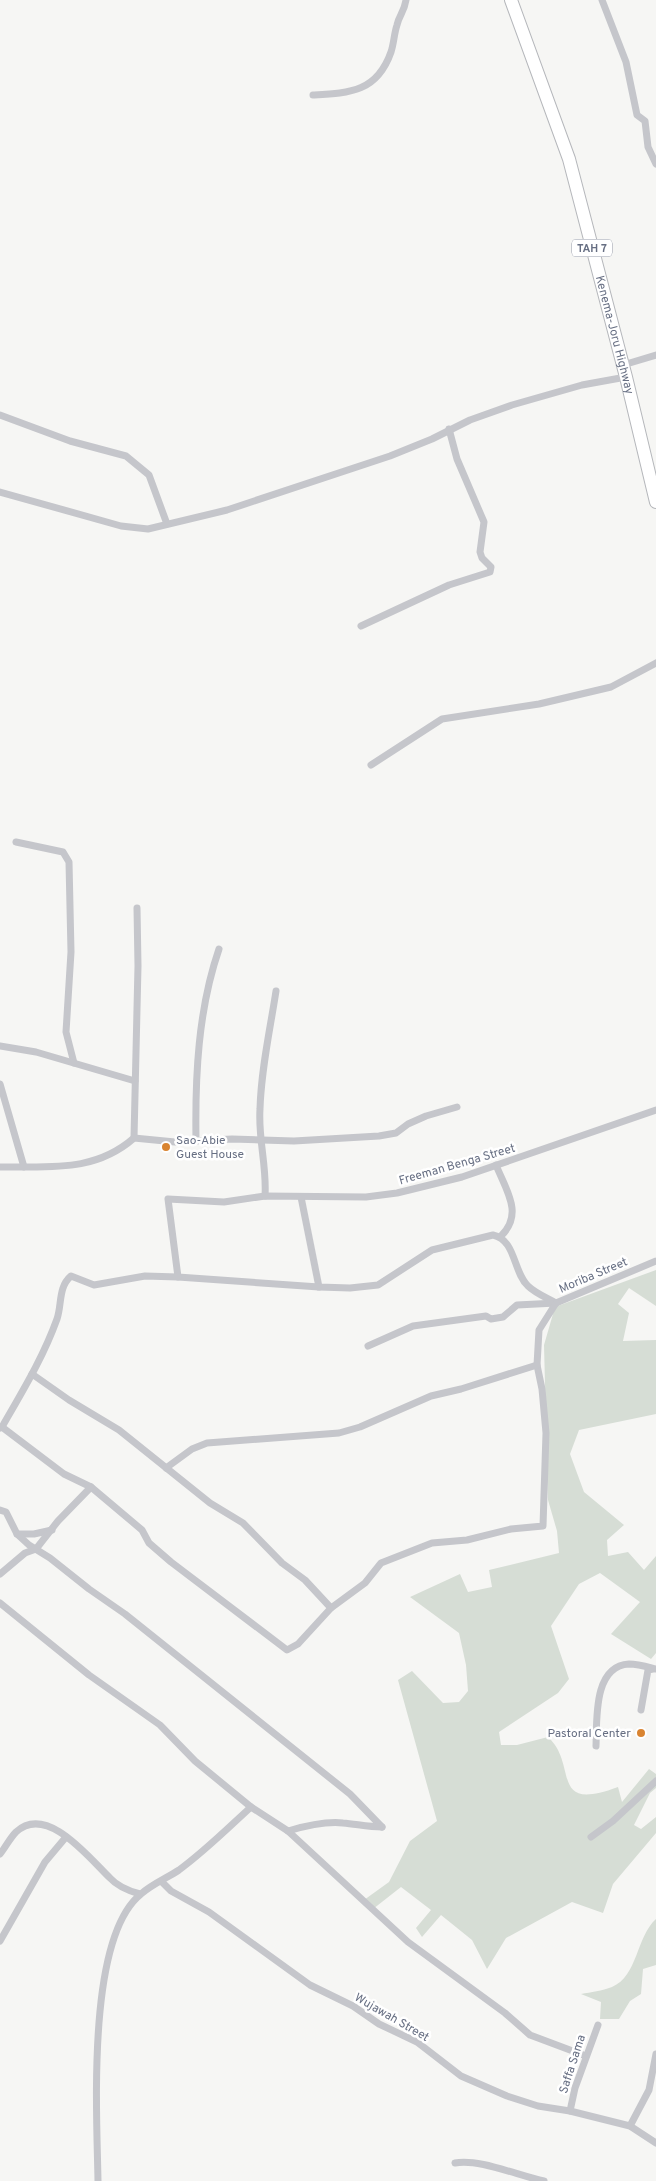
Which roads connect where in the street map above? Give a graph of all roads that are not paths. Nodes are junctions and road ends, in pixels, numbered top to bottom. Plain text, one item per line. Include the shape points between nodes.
1 (406, 0) edge
2 (511, 0) edge
3 (602, 0) edge
4 (313, 96) dead end
5 (656, 164) edge
6 (656, 355) edge
7 (623, 365) junction
8 (626, 378) junction
9 (0, 415) edge
10 (449, 429) junction
11 (0, 492) edge
12 (656, 502) edge
13 (167, 524) junction
14 (361, 626) dead end
15 (656, 663) edge
16 (371, 765) dead end
17 (16, 842) dead end
18 (136, 908) dead end
19 (219, 949) dead end
20 (276, 991) dead end
21 (0, 1046) edge
22 (74, 1063) junction
23 (135, 1081) junction
24 (0, 1084) edge
25 (457, 1107) dead end
26 (656, 1110) edge
27 (134, 1138) junction
28 (196, 1140) junction
29 (260, 1140) junction
30 (496, 1165) junction
31 (24, 1167) junction
32 (0, 1168) edge
33 (265, 1196) junction
34 (301, 1197) junction
35 (501, 1236) junction
36 (656, 1261) edge
37 (178, 1277) junction
38 (319, 1287) junction
39 (556, 1303) junction
40 (368, 1346) dead end
41 (537, 1365) junction
42 (32, 1374) junction
43 (1, 1428) edge
44 (166, 1468) junction
45 (91, 1487) junction
46 (0, 1510) edge
47 (52, 1530) junction
48 (17, 1534) junction
49 (36, 1549) junction
50 (0, 1574) edge
51 (0, 1603) edge
52 (331, 1608) junction
53 (656, 1669) edge
54 (641, 1710) dead end
55 (596, 1746) dead end
56 (656, 1781) edge
57 (251, 1807) junction
58 (288, 1831) junction
59 (66, 1837) junction
60 (591, 1837) dead end
61 (0, 1854) edge
62 (162, 1882) junction
63 (140, 1894) junction
64 (0, 1941) edge
65 (598, 2025) dead end
66 (656, 2054) edge
67 (586, 2056) junction
68 (570, 2111) junction
69 (630, 2126) junction
70 (656, 2142) edge
71 (455, 2163) dead end
72 (98, 2181) edge
73 (544, 2181) edge

1 - 4 street via 404,13 397,23 392,51 381,72 368,85 353,92
2 - 7 highway, Kenema-Joru Highway / TAH 7 via 569,159
3 - 5 street via 626,62 637,115 645,121 648,147
6 - 7 street
7 - 8 highway, Kenema-Joru Highway / TAH 7
8 - 10 street via 543,396
8 - 12 highway, Kenema-Joru Highway / TAH 7
9 - 13 street via 70,441 126,456 149,475
10 - 13 street via 390,456 227,510
10 - 14 street via 457,459 484,522 480,552 491,567 490,572 468,577
11 - 13 street via 121,526 148,529
15 - 16 street via 611,688 539,704 442,719
17 - 22 street via 63,852 69,862 71,952 66,1032
18 - 23 street
19 - 28 street via 208,988 199,1050 195,1093
20 - 29 street via 263,1078
21 - 22 street
22 - 23 street
23 - 27 street
24 - 31 street
25 - 29 street via 426,1116 396,1133 379,1136
26 - 30 street, Freeman Benga Street
27 - 28 street via 175,1142
27 - 31 street via 120,1150 92,1163
28 - 29 street
29 - 33 street via 264,1146 266,1166
30 - 34 street, Freeman Benga Street via 397,1193 366,1197
30 - 35 street via 513,1204 509,1228
31 - 32 street
33 - 34 street, Freeman Benga Street
33 - 37 street, Freeman Benga Street via 224,1202 168,1199
34 - 38 street
35 - 38 street via 493,1235 432,1250 378,1285
35 - 39 street via 528,1287
36 - 39 street, Moriba Street
37 - 38 street
37 - 42 street via 145,1276 94,1285 71,1276 64,1284 58,1316 43,1356
39 - 40 street, Moriba Street via 518,1305 504,1317 491,1319 486,1316 414,1326
39 - 41 street via 539,1330
41 - 44 street via 461,1390 431,1396 339,1433 207,1443 192,1449
41 - 52 street via 546,1433 543,1526 432,1543 382,1563 365,1583
42 - 43 street
42 - 44 street via 118,1430
43 - 45 street via 64,1474
44 - 52 street via 210,1503 243,1522
45 - 47 street
45 - 52 street via 142,1530 149,1543 171,1562 287,1650 298,1644
46 - 48 street via 6,1512
47 - 48 street
47 - 49 street
48 - 49 street
49 - 50 street via 25,1553
49 - 58 street via 125,1614 350,1794 382,1827 342,1823
51 - 57 street via 160,1726 195,1761
53 - 54 street via 648,1670
53 - 55 street via 630,1664 607,1675 597,1713
56 - 60 street
57 - 58 street
57 - 62 street
58 - 67 street via 408,1942 530,2035
59 - 61 street via 51,1826 31,1826 16,1832
59 - 63 street via 94,1860 110,1879
59 - 64 street via 31,1884
62 - 63 street
62 - 68 street, Wujawah Street via 310,1985 417,2042 460,2076 538,2106
63 - 72 street via 124,1914 105,1970 97,2068
65 - 67 street, Saffa Sama
66 - 69 street via 649,2090
67 - 68 street, Saffa Sama
68 - 69 street, Wujawah Street
69 - 70 street, Wujawah Street
71 - 73 street via 501,2168

